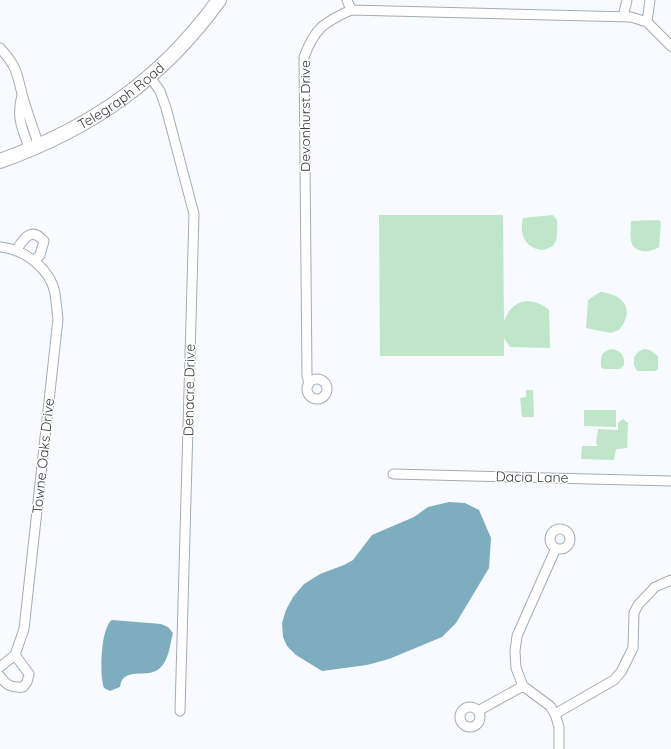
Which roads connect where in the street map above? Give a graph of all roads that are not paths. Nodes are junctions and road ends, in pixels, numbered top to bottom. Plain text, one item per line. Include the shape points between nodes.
1 (219, 0) edge
2 (347, 0) edge
3 (627, 0) edge
4 (650, 0) edge
5 (351, 10) junction
6 (623, 17) junction
7 (647, 22) junction
8 (671, 46) edge
9 (0, 48) edge
10 (150, 77) junction
11 (35, 148) junction
12 (0, 161) edge
13 (0, 248) edge
14 (16, 251) junction
15 (34, 261) junction
16 (309, 384) dead end
17 (393, 474) dead end
18 (671, 481) edge
19 (556, 548) dead end
20 (671, 580) edge
21 (15, 655) junction
22 (0, 667) edge
23 (0, 676) edge
24 (523, 686) junction
25 (180, 711) dead end
26 (478, 711) dead end
27 (555, 714) junction
28 (559, 749) edge

1 - 10 main road, Telegraph Road via 183,45
2 - 5 street
3 - 6 street
4 - 7 street
5 - 6 street, Devonhurst Drive
5 - 16 street, Devonhurst Drive via 319,29 311,38 304,57
6 - 7 street, Devonhurst Drive
7 - 8 street
9 - 11 street via 15,66 21,82 19,118
10 - 11 main road, Telegraph Road via 104,112
10 - 25 street, Denacre Drive via 160,91 166,108 194,214
11 - 12 main road, Telegraph Road
13 - 14 street, Towne Oaks Drive
14 - 15 street, Towne Oaks Drive
14 - 15 street via 26,236 40,236 44,242 43,248
15 - 21 street, Towne Oaks Drive via 45,273 54,292 58,319 26,614
17 - 18 street, Dacia Lane
19 - 24 street via 517,636 516,668
20 - 27 street via 655,587 638,605 634,613 633,648 621,672 614,680
21 - 22 street
21 - 23 street via 29,674 23,688 13,688
24 - 26 street
24 - 27 street via 550,706
27 - 28 street via 559,727

